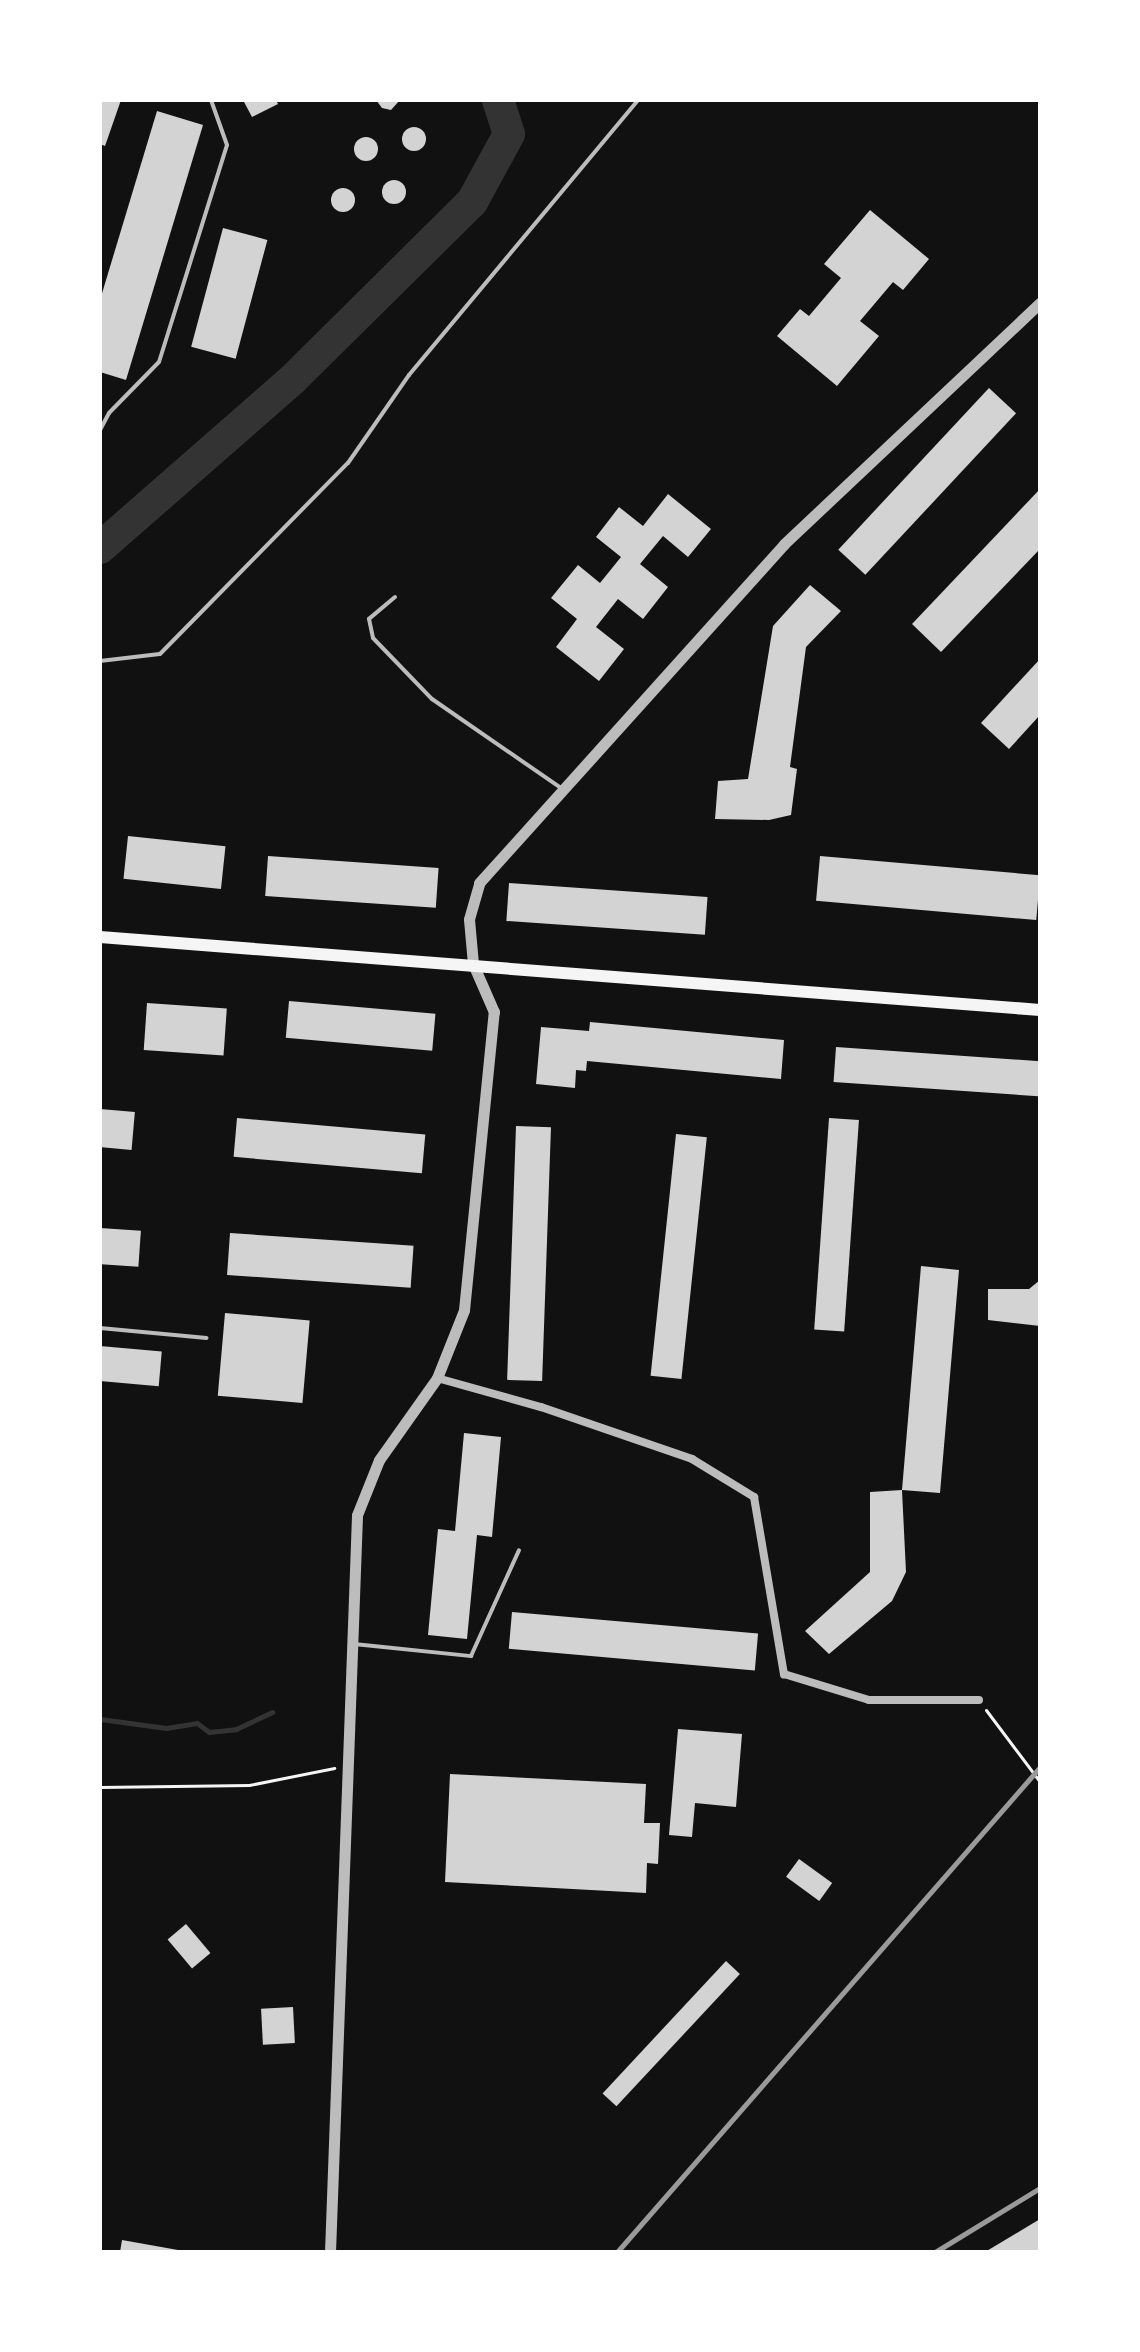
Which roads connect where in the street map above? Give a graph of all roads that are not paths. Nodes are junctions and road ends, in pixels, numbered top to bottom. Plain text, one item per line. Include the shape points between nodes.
1 (211, 100) edge
2 (638, 100) edge
3 (1040, 303) edge
4 (100, 430) edge
5 (395, 597) dead end
6 (100, 661) edge
7 (563, 789) junction
8 (100, 937) edge
9 (473, 964) junction
10 (1040, 1010) edge
11 (100, 1328) edge
12 (207, 1338) dead end
13 (437, 1378) junction
14 (519, 1550) dead end
15 (352, 1644) junction
16 (979, 1700) road end
17 (330, 2252) edge

1 - 4 lane via 227,145 159,362 109,413
2 - 6 lane via 409,375 348,463 160,654
3 - 7 street via 784,544
5 - 7 lane via 369,619 373,638 432,699
7 - 9 street via 479,883 469,919
8 - 9 main road
9 - 10 main road
9 - 13 street via 494,1012 464,1310
11 - 12 lane
13 - 15 street via 379,1460 357,1515
13 - 16 street via 692,1459 754,1497 784,1674 869,1700
14 - 15 lane via 471,1656
15 - 17 street

